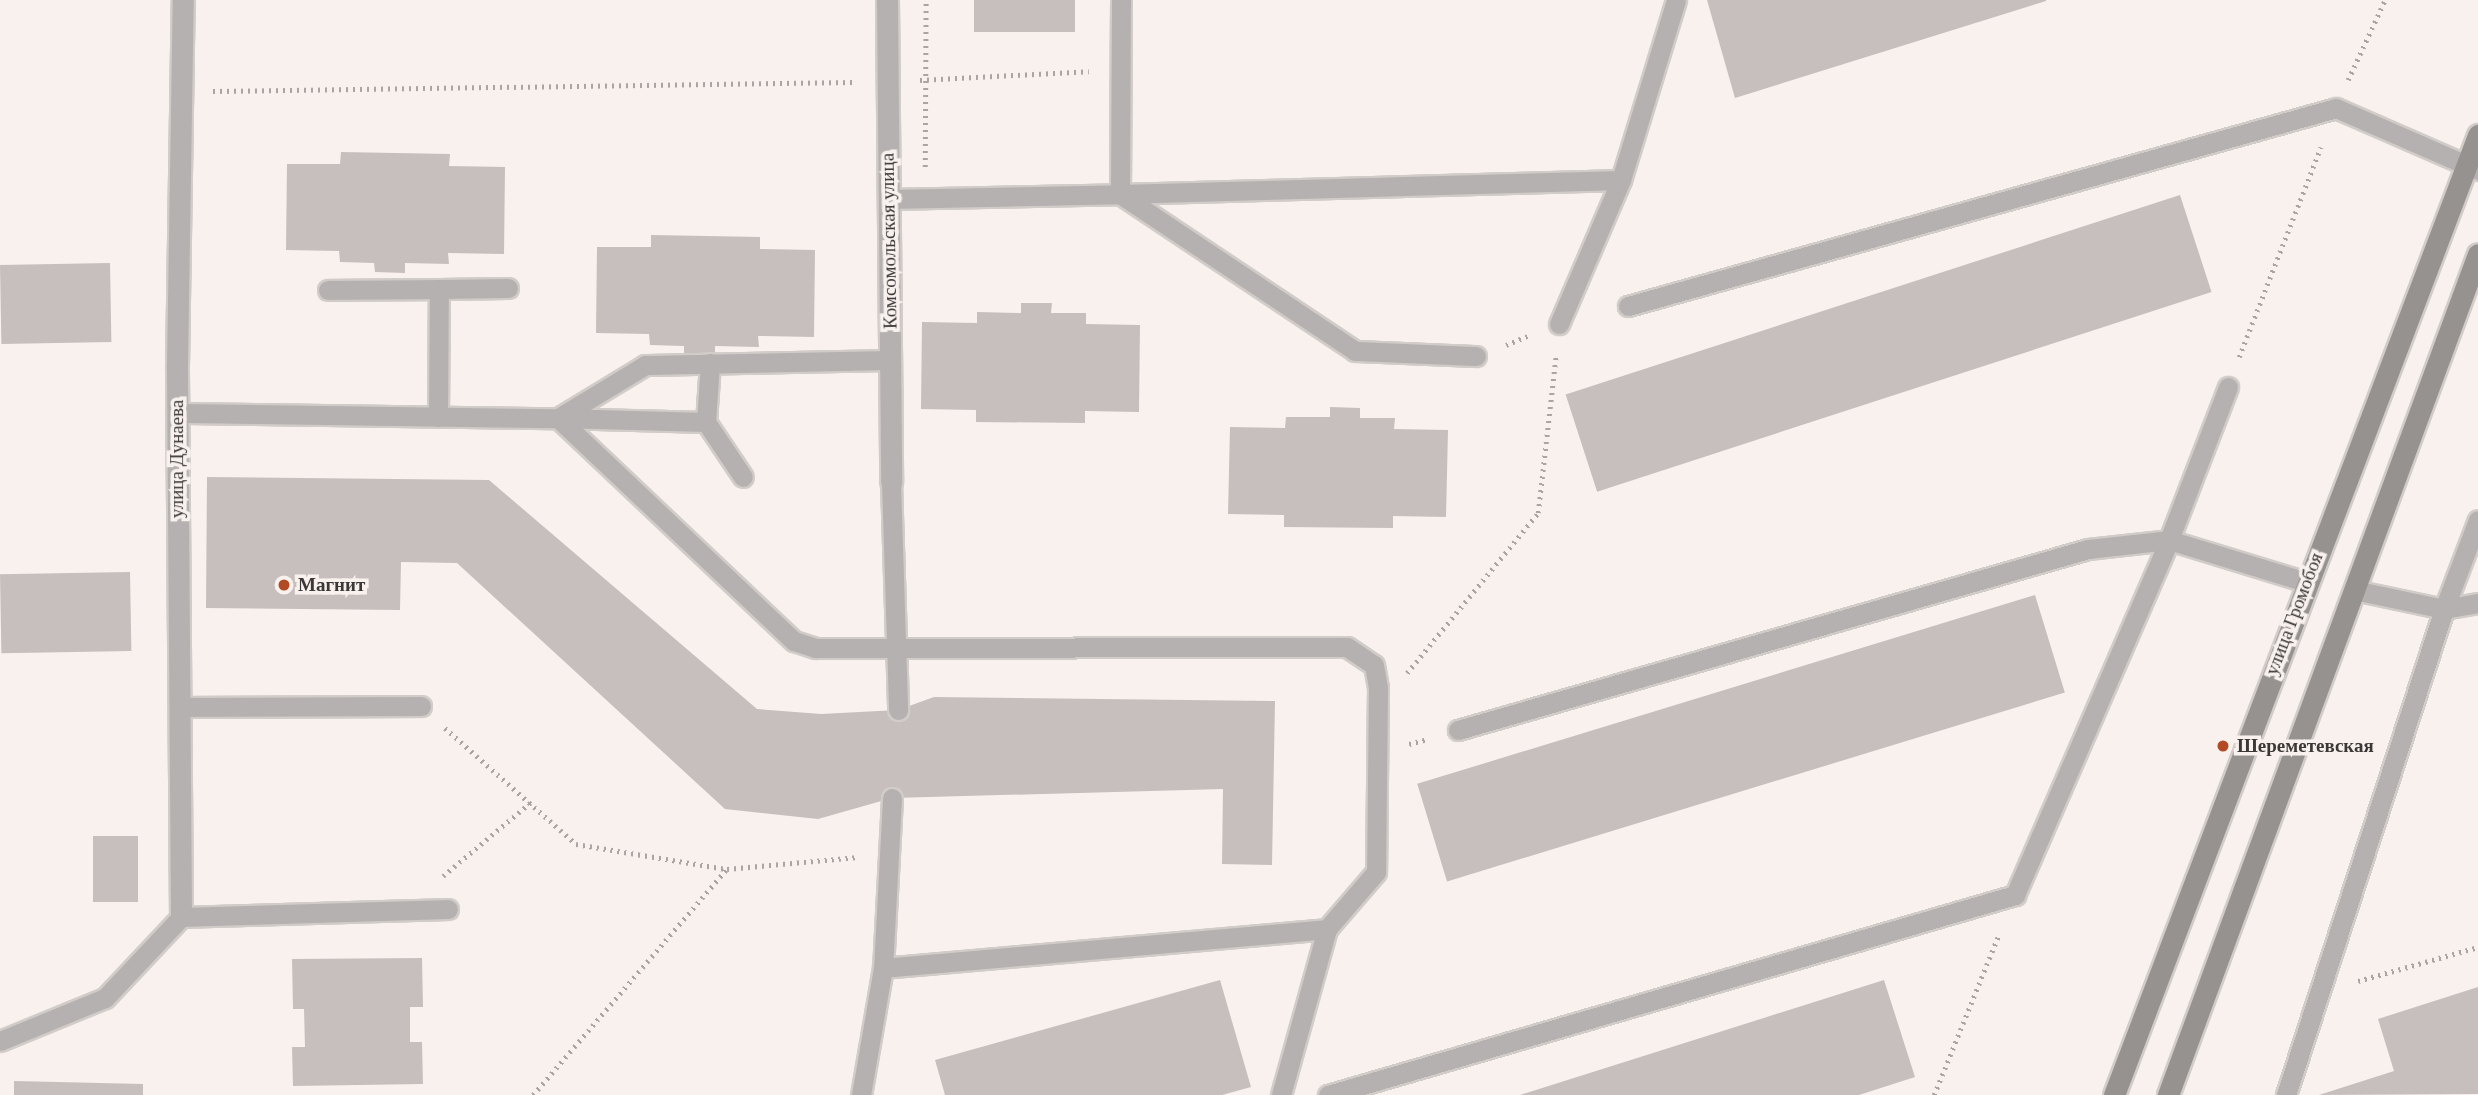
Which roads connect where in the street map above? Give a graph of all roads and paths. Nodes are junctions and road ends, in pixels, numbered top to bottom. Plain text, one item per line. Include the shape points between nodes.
1 (183, 0) edge
2 (887, 0) edge
3 (926, 0) edge
4 (1121, 0) edge
5 (1676, 0) edge
6 (2385, 0) edge
7 (1119, 69) junction
8 (925, 80) junction
9 (887, 82) junction
10 (184, 91) junction
11 (2336, 108) junction
12 (2478, 135) edge
13 (2472, 167) edge
14 (1621, 180) junction
15 (1120, 194) junction
16 (888, 199) junction
17 (925, 200) junction
18 (2478, 254) edge
19 (508, 288) dead end
20 (328, 289) dead end
21 (439, 289) junction
22 (1628, 306) dead end
23 (1559, 324) junction
24 (1475, 356) joint
25 (891, 360) junction
26 (710, 363) junction
27 (2228, 387) joint
28 (178, 413) junction
29 (438, 417) junction
30 (558, 418) junction
31 (706, 422) junction
32 (743, 477) dead end
33 (891, 482) joint
34 (2478, 520) edge
35 (2169, 540) junction
36 (2306, 582) junction
37 (2354, 590) junction
38 (2478, 603) edge
39 (2444, 609) junction
40 (896, 647) junction
41 (421, 706) joint
42 (179, 707) junction
43 (898, 709) dead end
44 (1378, 709) junction
45 (1458, 730) joint
46 (1378, 752) junction
47 (892, 798) dead end
48 (530, 803) junction
49 (892, 854) junction
50 (727, 869) junction
51 (2015, 895) junction
52 (448, 909) dead end
53 (402, 910) junction
54 (181, 917) junction
55 (1327, 929) junction
56 (2478, 947) edge
57 (883, 968) junction
58 (2320, 990) junction
59 (0, 1041) edge
60 (533, 1095) edge
61 (861, 1095) edge
62 (1281, 1095) edge
63 (1328, 1095) edge
64 (1934, 1095) edge
65 (2114, 1095) edge
66 (2168, 1095) edge
67 (2286, 1095) edge

1 - 10 street, улица Дунаева
2 - 9 street, Комсомольская улица
3 - 8 path
4 - 7 lane
5 - 14 lane
6 - 11 path
7 - 8 path
7 - 15 lane
8 - 9 path
8 - 17 path
9 - 10 path
9 - 16 street, Комсомольская улица
10 - 28 street, улица Дунаева
11 - 13 lane
11 - 22 lane
11 - 27 path
12 - 13 main road, улица Громобоя
13 - 36 main road, улица Громобоя
14 - 15 lane
14 - 23 lane
15 - 17 lane
15 - 24 lane via 1355,351
16 - 17 lane
16 - 25 street, Комсомольская улица
18 - 37 main road
19 - 21 lane
20 - 21 lane
21 - 29 lane
23 - 24 path
23 - 44 path via 1538,513
25 - 26 lane
25 - 33 street, Комсомольская улица
26 - 30 lane via 645,365
26 - 31 lane
27 - 35 lane
28 - 29 lane
28 - 42 street, улица Дунаева
29 - 30 lane
30 - 31 lane
30 - 40 lane via 794,641 816,648
31 - 32 lane
33 - 40 lane
34 - 39 lane
35 - 36 lane
35 - 45 lane via 2088,550
35 - 51 lane
36 - 65 main road, улица Громобоя
37 - 39 lane
37 - 66 main road
38 - 39 lane
39 - 58 lane
40 - 43 lane
40 - 44 lane via 1347,647 1374,665
41 - 42 lane
41 - 48 path
42 - 54 street, улица Дунаева
44 - 46 lane
45 - 46 path
46 - 55 lane via 1376,872
47 - 49 lane
48 - 50 path via 576,844
48 - 53 path
49 - 50 path
49 - 57 lane
50 - 60 path
51 - 63 lane
51 - 64 path
52 - 53 lane
53 - 54 lane
54 - 59 lane via 105,998
55 - 57 lane
55 - 62 lane
56 - 58 path
57 - 61 lane
58 - 67 lane

